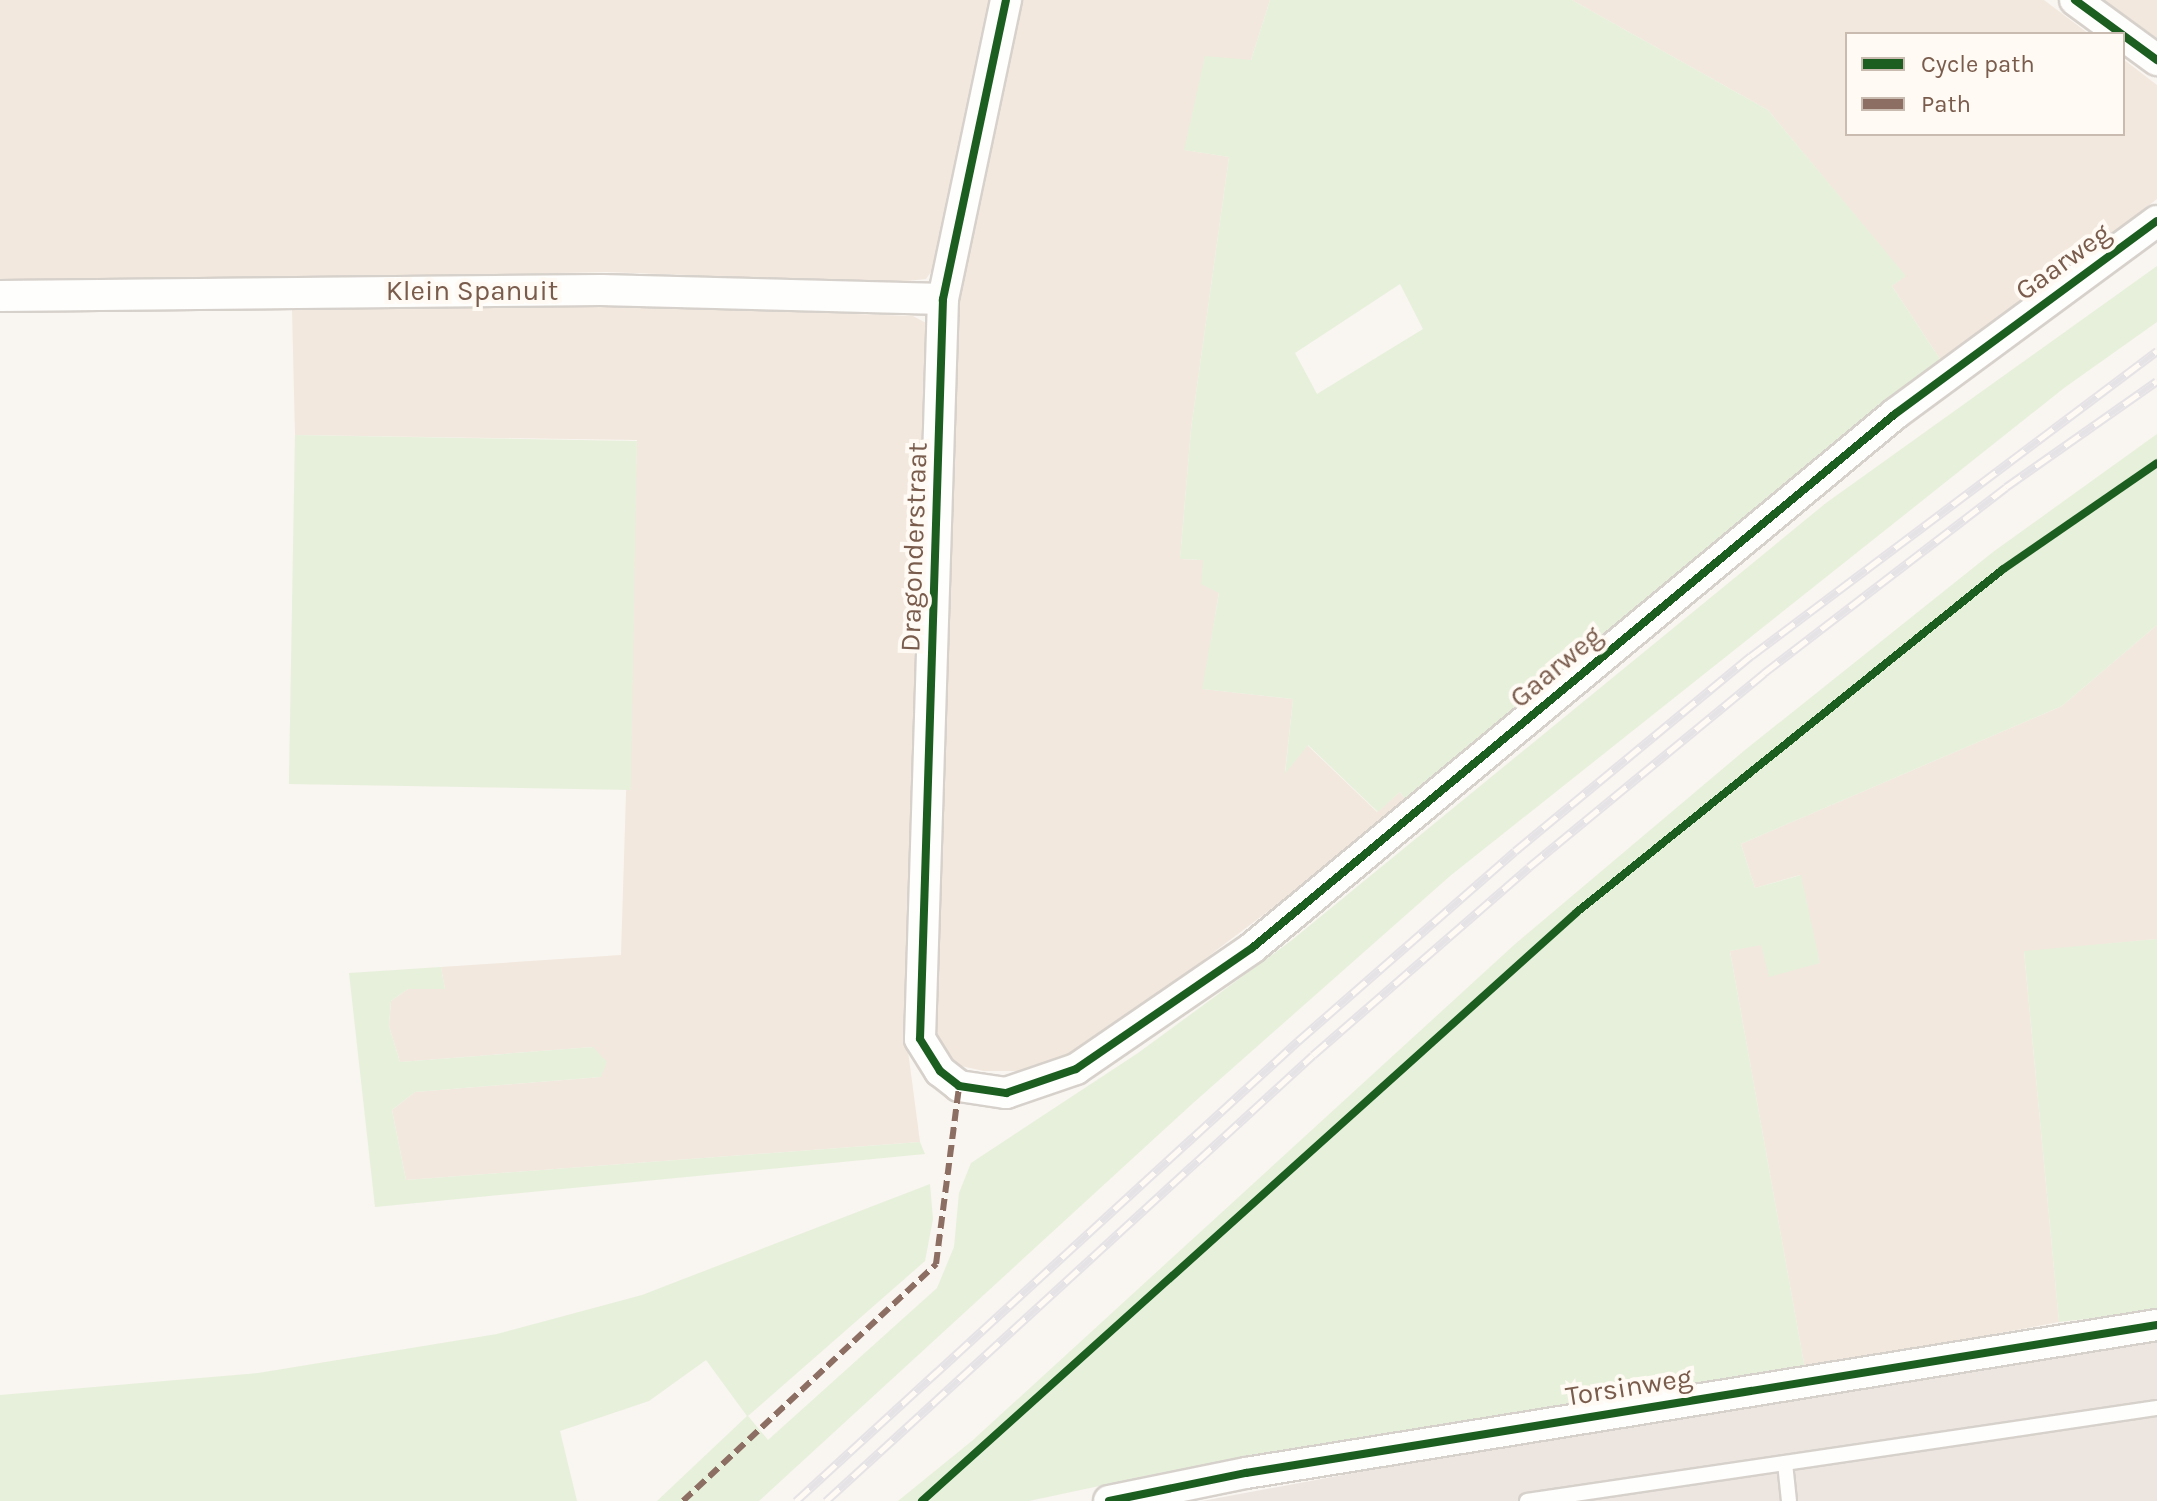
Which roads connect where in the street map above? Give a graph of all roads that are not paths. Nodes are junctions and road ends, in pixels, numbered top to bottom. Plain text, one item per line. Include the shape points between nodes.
1 (1006, 0) edge
2 (2075, 0) edge
3 (2119, 32) edge
4 (2125, 37) edge
5 (2157, 60) edge
6 (2157, 221) edge
7 (0, 296) edge
8 (943, 299) junction
9 (959, 1086) joint
10 (2157, 1325) edge
11 (2157, 1408) edge
12 (1785, 1463) junction
13 (1109, 1501) edge
14 (1527, 1501) edge
15 (1789, 1501) edge

1 - 8 street, Dragonderstraat
2 - 3 street
4 - 5 street
6 - 9 street, Gaarweg via 1895,414 1252,948 1076,1069 1006,1093
7 - 8 street, Klein Spanuit via 601,290
8 - 9 street, Dragonderstraat via 920,1039 940,1071
10 - 13 street, Torsinweg via 1246,1473
11 - 12 lane
12 - 14 lane
12 - 15 lane

